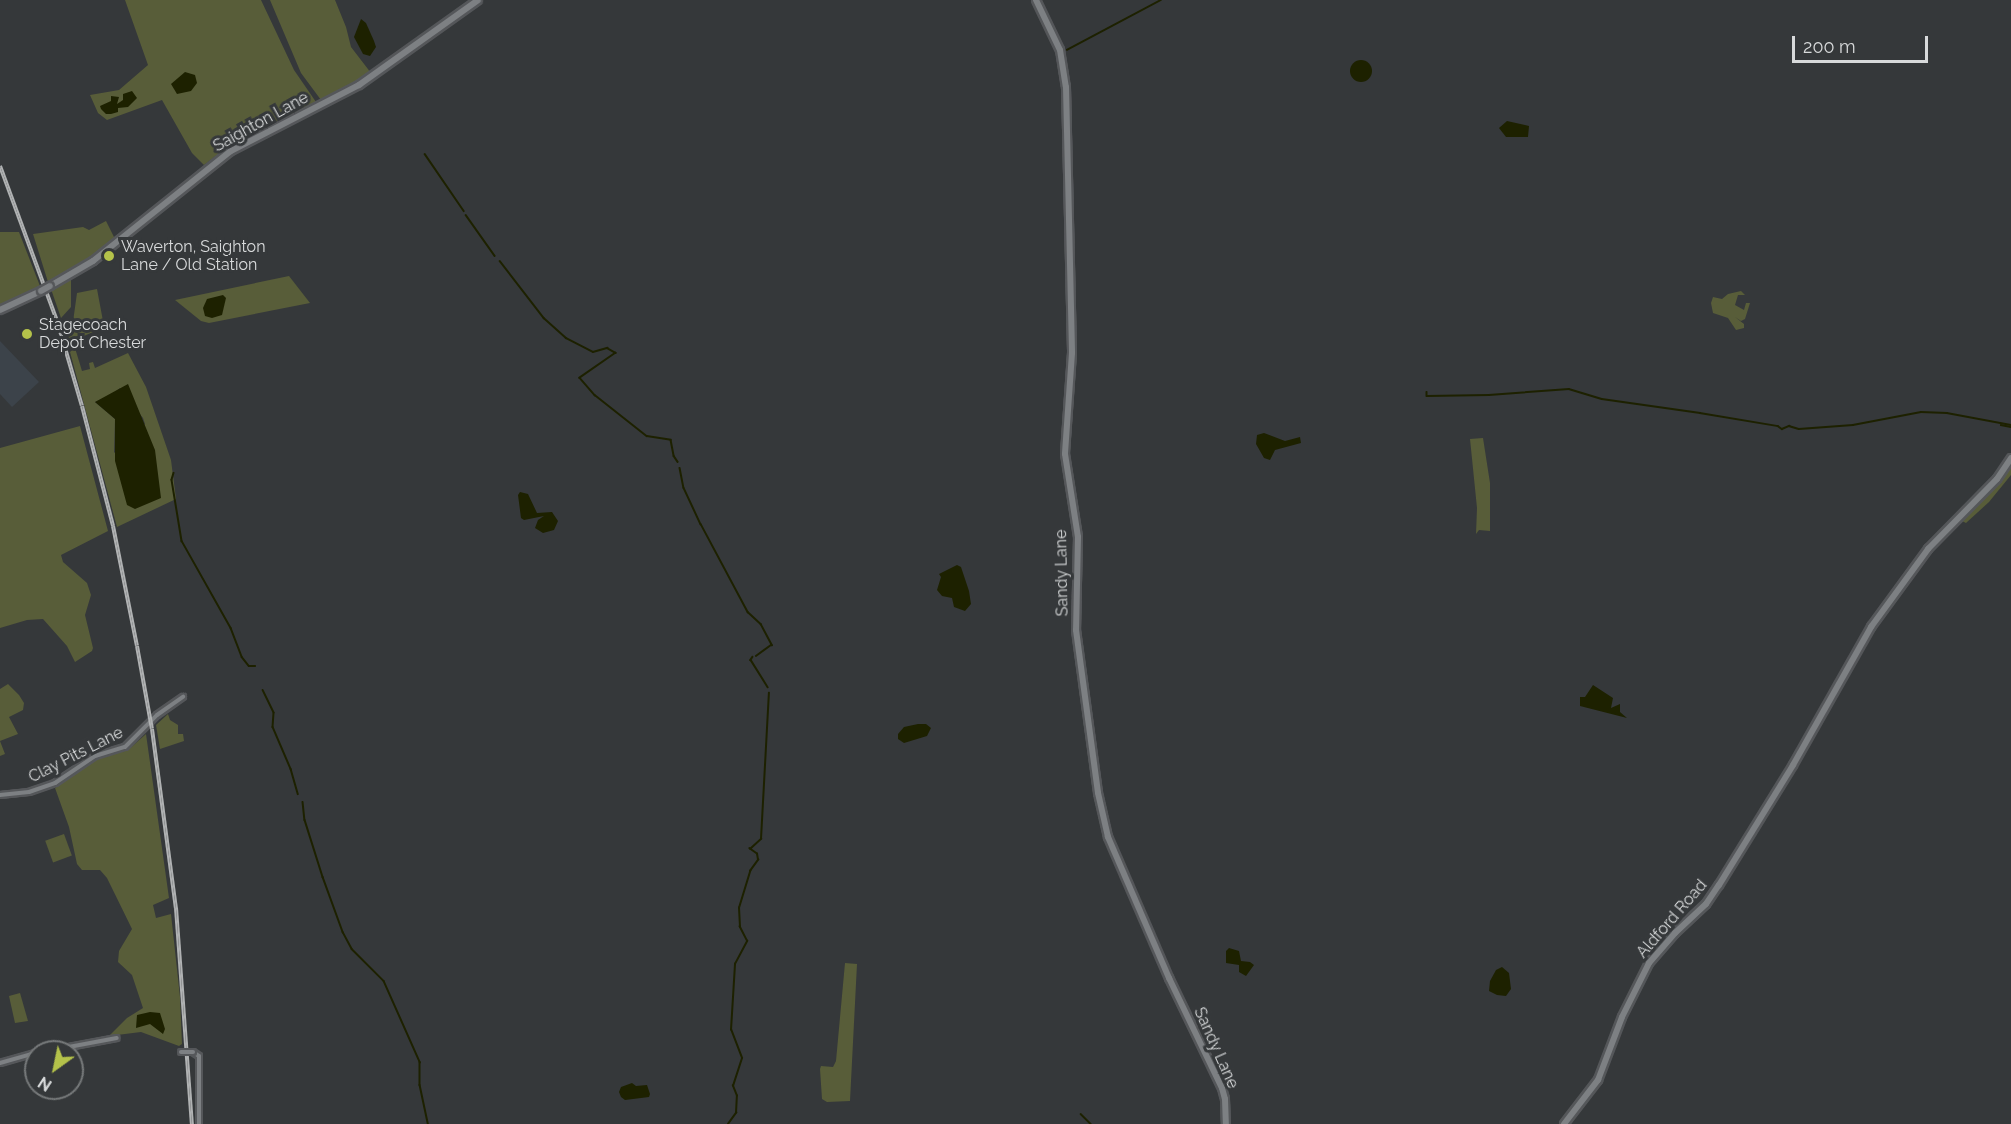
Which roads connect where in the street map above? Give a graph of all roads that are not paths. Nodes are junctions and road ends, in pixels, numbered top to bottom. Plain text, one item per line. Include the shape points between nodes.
1 (478, 0) edge
2 (1036, 0) edge
3 (0, 310) edge
4 (2011, 458) edge
5 (183, 697) dead end
6 (0, 795) edge
7 (117, 1038) dead end
8 (84, 1044) edge
9 (181, 1052) dead end
10 (24, 1056) edge
11 (0, 1063) edge
12 (199, 1124) edge
13 (1226, 1124) edge
14 (1564, 1124) edge

1 - 3 street, Saighton Lane, bridge via 359,85 231,151 93,261
2 - 13 street, Sandy Lane via 1059,50 1066,87 1072,354 1065,454 1077,537 1076,630 1098,793 1108,837 1222,1088
4 - 14 street, Aldford Road via 1997,479 1928,549 1885,606 1774,798 1706,904 1649,963 1622,1017 1598,1080
5 - 6 street, Clay Pits Lane via 157,715 125,747 95,756 55,783 29,792
7 - 8 street
9 - 12 street, bridge via 199,1056
10 - 11 street

